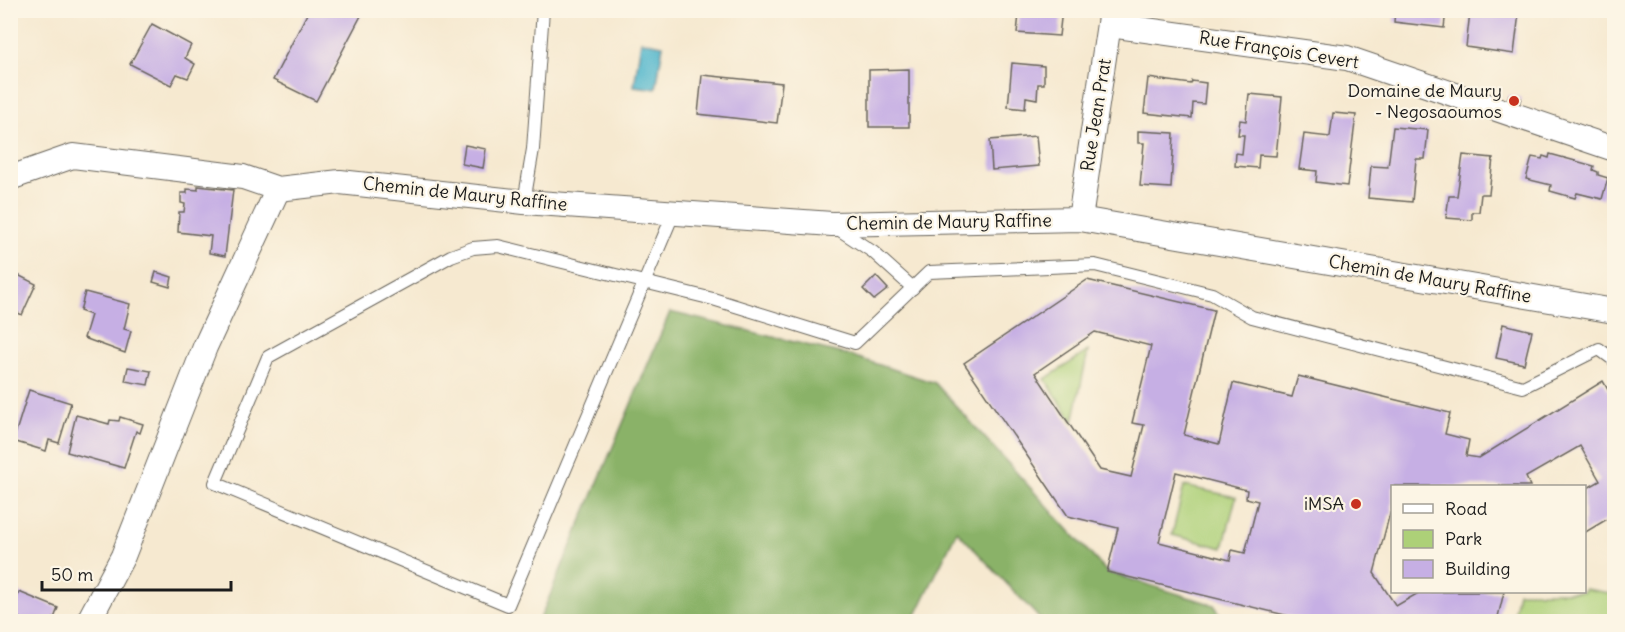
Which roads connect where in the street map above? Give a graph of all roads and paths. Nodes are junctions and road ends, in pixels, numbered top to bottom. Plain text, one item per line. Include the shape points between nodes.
1 (543, 10) edge
2 (1110, 18) edge
3 (1614, 149) edge
4 (10, 178) edge
5 (278, 189) junction
6 (524, 202) junction
7 (674, 212) junction
8 (1080, 219) junction
9 (832, 224) junction
10 (644, 282) junction
11 (913, 288) junction
12 (1614, 311) edge
13 (1614, 360) edge
14 (88, 621) edge

1 - 6 lane via 533,149
2 - 3 street, Rue François Cevert via 1347,58
2 - 8 street, Rue Jean Prat
4 - 5 street, Chemin de Maury Raffine via 73,156 243,177
5 - 6 street, Chemin de Maury Raffine via 340,182
5 - 14 street via 205,347 123,556
6 - 7 street, Chemin de Maury Raffine
7 - 9 street, Chemin de Maury Raffine
7 - 10 lane
8 - 9 street, Chemin de Maury Raffine
8 - 12 street, Chemin de Maury Raffine
9 - 11 lane via 873,252
10 - 10 lane via 508,605 215,483 268,357 451,255 498,246
10 - 11 lane via 855,343
11 - 13 lane via 929,272 1095,265 1212,294 1252,317 1523,387 1599,349

